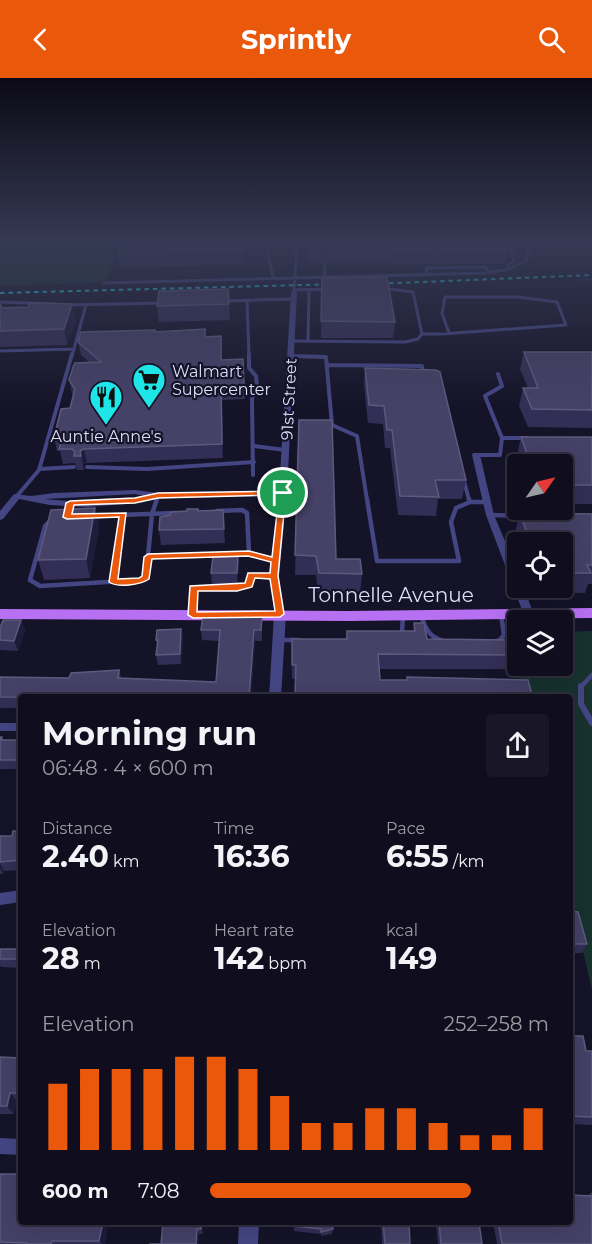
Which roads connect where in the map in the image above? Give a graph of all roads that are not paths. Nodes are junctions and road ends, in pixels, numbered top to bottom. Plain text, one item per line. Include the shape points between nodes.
1 (258, 298) edge
2 (294, 298) edge
3 (309, 298) edge
4 (414, 298) edge
5 (445, 298) edge
6 (529, 298) edge
7 (247, 300) junction
8 (213, 301) edge
9 (0, 302) edge
10 (169, 302) edge
11 (86, 305) junction
12 (449, 333) junction
13 (422, 334) junction
14 (292, 341) junction
15 (308, 341) junction
16 (74, 349) junction
17 (0, 351) edge
18 (291, 356) junction
19 (327, 365) junction
20 (498, 374) dead end
21 (432, 381) edge
22 (502, 438) junction
23 (536, 439) edge
24 (254, 446) junction
25 (285, 450) junction
26 (476, 455) joint
27 (254, 462) junction
28 (74, 467) edge
29 (87, 467) dead end
30 (461, 467) edge
31 (39, 469) junction
32 (254, 475) dead end
33 (283, 493) junction
34 (158, 495) junction
35 (17, 496) junction
36 (33, 498) junction
37 (470, 502) junction
38 (487, 502) junction
39 (186, 512) edge
40 (208, 512) edge
41 (1, 513) edge
42 (152, 513) junction
43 (123, 514) junction
44 (490, 515) junction
45 (507, 515) edge
46 (90, 516) edge
47 (60, 518) edge
48 (249, 553) junction
49 (148, 557) junction
50 (507, 558) edge
51 (276, 561) junction
52 (274, 576) junction
53 (113, 582) junction
54 (592, 613) edge
55 (0, 614) edge
56 (280, 614) junction
57 (501, 614) junction
58 (507, 614) edge
59 (573, 614) edge
60 (193, 615) junction
61 (420, 615) junction
62 (403, 616) junction
63 (390, 638) edge
64 (277, 640) junction
65 (310, 640) edge
66 (453, 641) edge
67 (485, 642) edge
68 (592, 675) edge
69 (275, 694) edge
70 (592, 723) edge
71 (0, 727) edge
72 (18, 727) edge
73 (18, 896) edge
74 (0, 899) edge
75 (0, 1146) edge
76 (18, 1147) edge
77 (249, 1225) edge
78 (248, 1244) edge

1 - 7 lane
2 - 14 street, 91st Street
3 - 15 lane
4 - 13 lane
5 - 12 lane via 442,313
6 - 12 lane via 557,302 566,325
7 - 8 lane
7 - 24 lane via 249,368 256,376 257,386 252,399
9 - 11 lane
10 - 11 lane
11 - 16 lane
12 - 13 lane
13 - 15 lane via 405,342
14 - 15 lane
14 - 18 street, 91st Street
16 - 17 lane
16 - 31 lane
18 - 19 lane via 326,357
18 - 25 street, 91st Street
19 - 21 lane via 422,366 423,375
19 - 37 lane via 332,425 357,436 377,561 459,561 451,522 456,508
20 - 22 lane via 502,386 485,396
22 - 23 lane
22 - 26 lane via 500,455
24 - 25 lane
24 - 27 lane
25 - 33 street, 91st Street
26 - 38 street
27 - 29 lane via 147,469
27 - 32 lane
28 - 31 lane
30 - 37 lane
31 - 35 lane
33 - 34 street
33 - 51 street, 91st Street
34 - 36 street via 135,492
34 - 36 street via 135,501 69,506
34 - 42 lane
35 - 36 street
35 - 41 street
37 - 38 lane
38 - 44 street
39 - 42 lane
40 - 48 lane via 246,513
42 - 43 lane
42 - 49 lane
43 - 46 lane
43 - 53 lane
44 - 45 lane
44 - 50 street
47 - 53 lane via 45,526 30,580 40,586
48 - 49 lane
48 - 51 lane
49 - 53 lane via 146,577
51 - 52 street, 91st Street
52 - 56 street, 91st Street
52 - 60 lane via 251,575 249,585 237,588 193,588
54 - 59 main road, Tonnelle Avenue
55 - 60 main road, Tonnelle Avenue
56 - 60 main road, Tonnelle Avenue
56 - 62 main road, Tonnelle Avenue
56 - 64 street, 91st Street
57 - 58 main road, Tonnelle Avenue
57 - 61 main road, Tonnelle Avenue
57 - 67 lane via 504,635 496,642
61 - 62 main road, Tonnelle Avenue
61 - 66 lane via 433,639
62 - 63 lane via 402,632
64 - 65 lane
64 - 69 street, 91st Street
68 - 70 lane via 585,678 578,693 581,708
71 - 72 street
73 - 74 street
75 - 76 street
77 - 78 street

